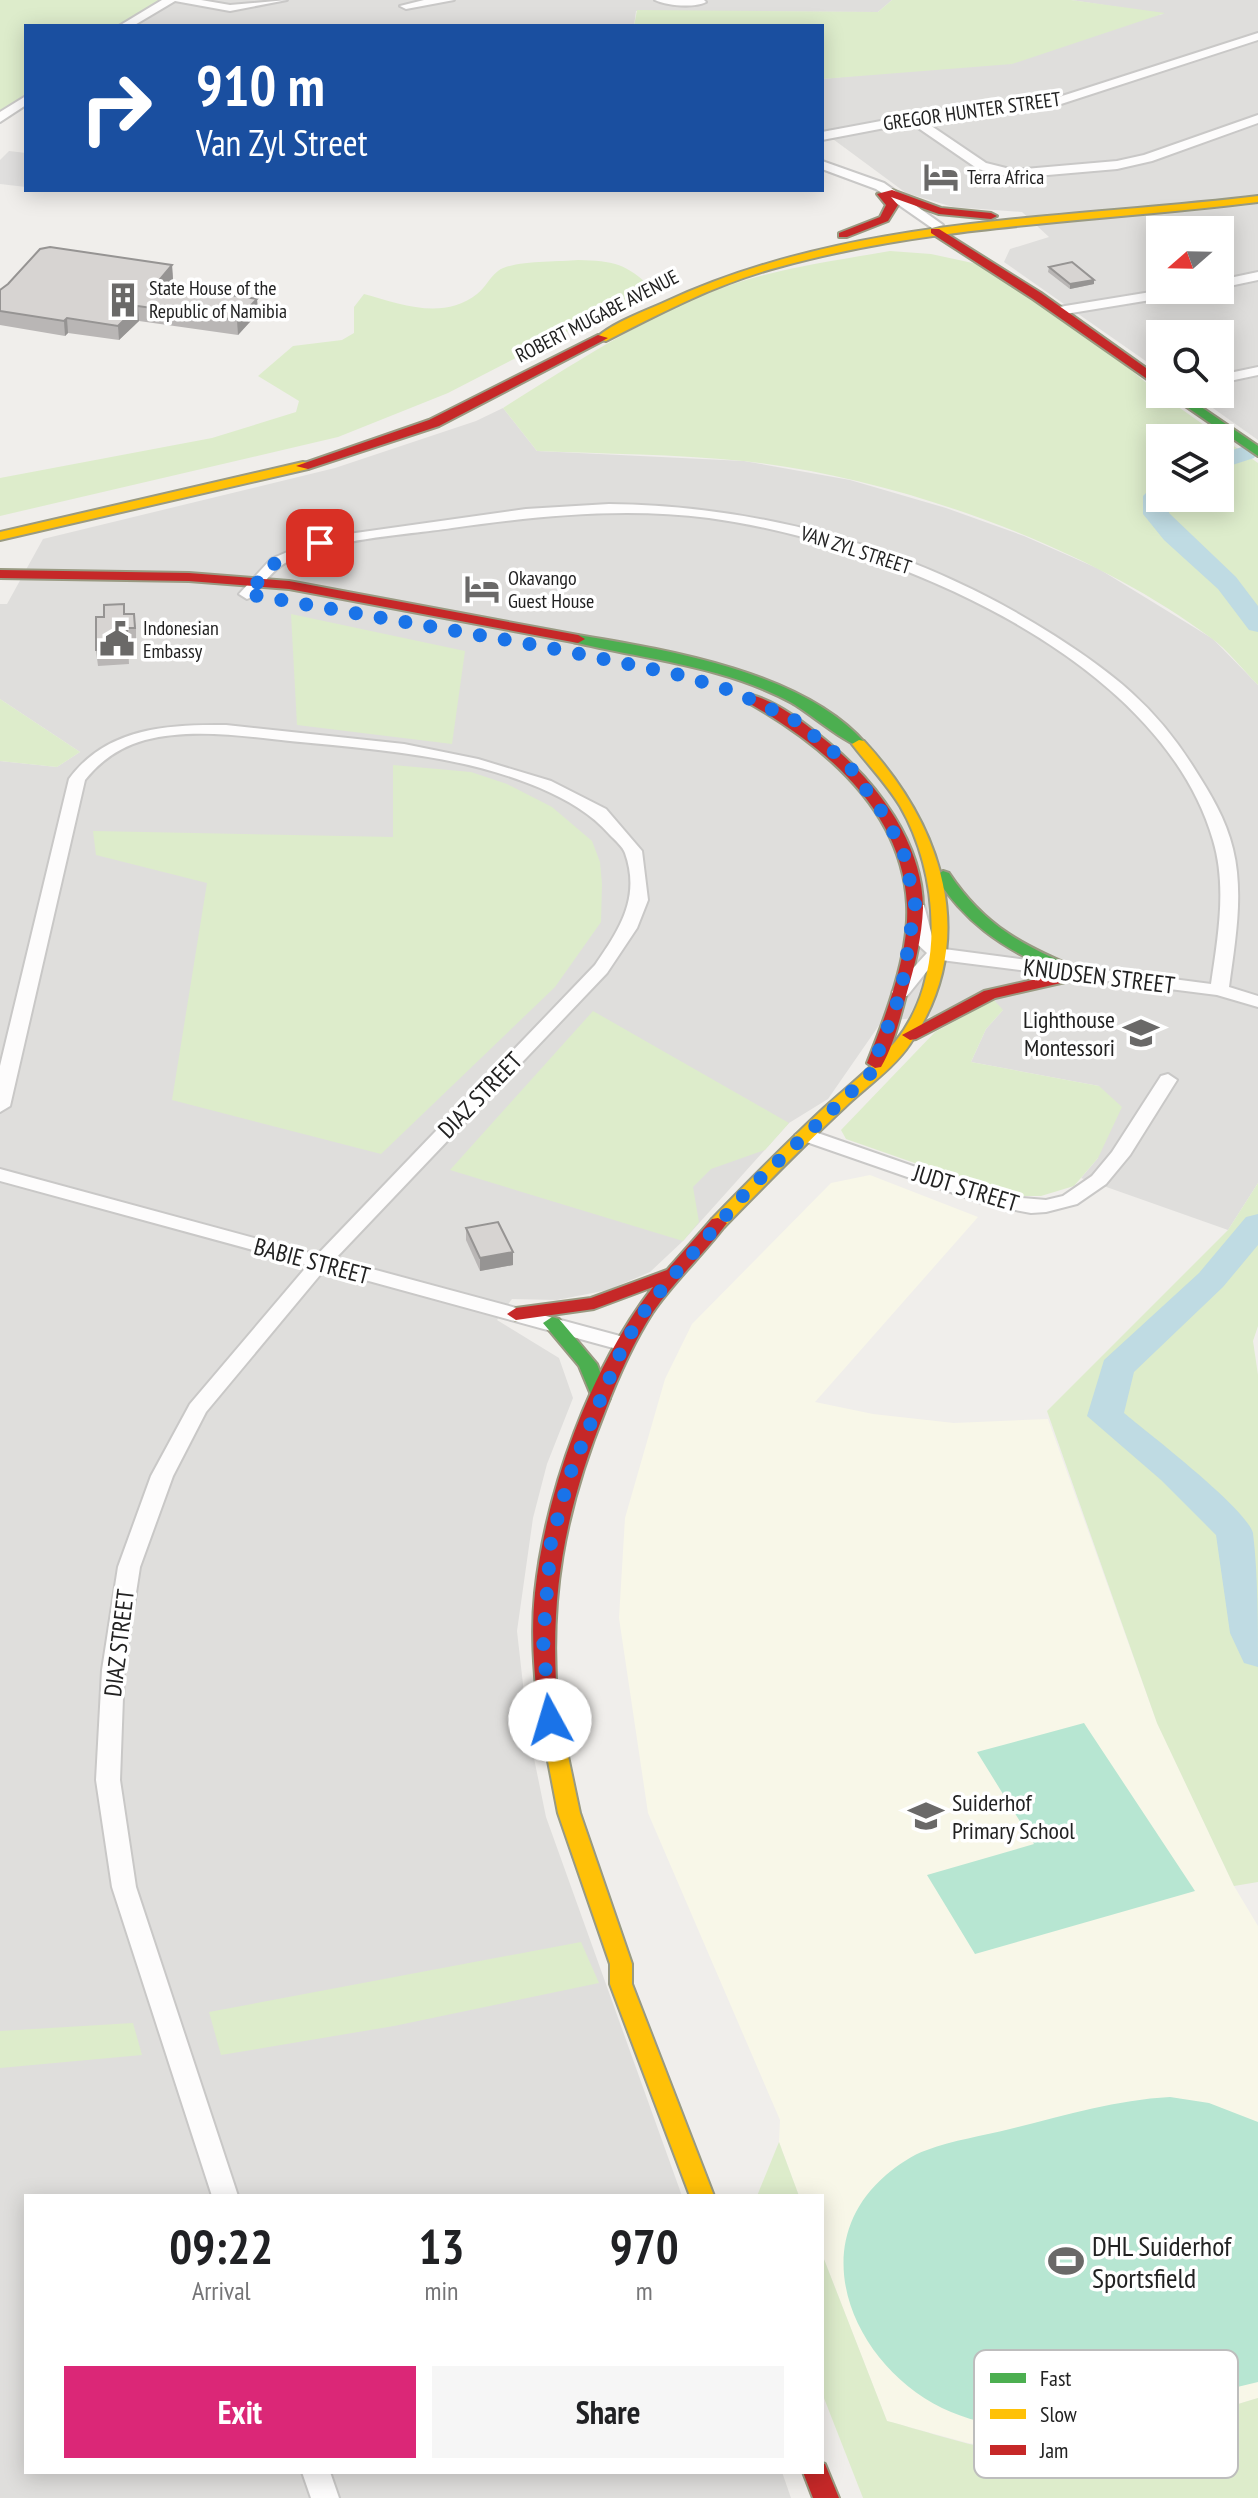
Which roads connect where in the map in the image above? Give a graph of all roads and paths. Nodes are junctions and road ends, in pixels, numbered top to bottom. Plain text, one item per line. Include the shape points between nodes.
1 (170, 0) edge
2 (180, 0) edge
3 (281, 0) edge
4 (394, 0) edge
5 (448, 0) edge
6 (661, 0) edge
7 (700, 2) dead end
8 (406, 6) junction
9 (425, 20) dead end
10 (128, 24) edge
11 (1258, 36) edge
12 (23, 104) edge
13 (0, 118) edge
14 (913, 119) junction
15 (1258, 119) edge
16 (824, 136) edge
17 (824, 167) edge
18 (888, 194) junction
19 (1258, 199) edge
20 (1022, 221) junction
21 (939, 230) junction
22 (811, 244) junction
23 (989, 261) junction
24 (773, 264) junction
25 (1258, 276) edge
26 (1234, 281) edge
27 (1146, 297) edge
28 (1059, 311) junction
29 (1258, 371) edge
30 (1146, 374) edge
31 (1234, 376) edge
32 (1194, 408) edge
33 (1258, 452) edge
34 (0, 521) edge
35 (54, 524) junction
36 (0, 536) edge
37 (0, 574) edge
38 (61, 575) junction
39 (0, 586) edge
40 (251, 588) junction
41 (926, 835) junction
42 (915, 904) junction
43 (939, 954) junction
44 (1078, 974) junction
45 (1219, 990) junction
46 (901, 992) junction
47 (1258, 1002) edge
48 (910, 1035) junction
49 (870, 1074) junction
50 (1168, 1080) dead end
51 (0, 1106) edge
52 (805, 1135) junction
53 (0, 1175) edge
54 (320, 1263) junction
55 (679, 1269) junction
56 (516, 1314) junction
57 (552, 1323) junction
58 (624, 1344) junction
59 (601, 1398) junction
60 (621, 1964) junction
61 (224, 2194) edge
62 (701, 2194) edge
63 (718, 2194) edge
64 (317, 2474) edge
65 (817, 2474) edge
66 (325, 2498) edge
67 (826, 2498) edge

1 - 10 street
2 - 3 street via 230,8
4 - 8 street
5 - 8 street
6 - 7 street
8 - 9 street
11 - 14 street, GREGOR HUNTER STREET via 1061,100
12 - 13 street
14 - 15 street via 982,166 1014,174 1133,161
14 - 16 street, GREGOR HUNTER STREET
17 - 18 street
18 - 20 street via 939,211
18 - 21 street
18 - 22 street via 892,205 884,219
19 - 20 street, ROBERT MUGABE AVENUE
20 - 21 street, ROBERT MUGABE AVENUE
20 - 23 street via 995,242
21 - 22 street, ROBERT MUGABE AVENUE
21 - 23 street
21 - 24 street, ROBERT MUGABE AVENUE
22 - 34 street, ROBERT MUGABE AVENUE via 674,284 456,398 359,436
23 - 24 street via 900,247
23 - 28 street
24 - 35 street, ROBERT MUGABE AVENUE via 689,292 470,408 388,442
25 - 26 street
27 - 28 street
28 - 30 street
29 - 31 street
32 - 33 street
35 - 36 street, ROBERT MUGABE AVENUE
35 - 38 street via 21,540 14,552 20,563 36,571
37 - 38 street
38 - 40 street
39 - 40 street
40 - 41 street via 353,596 746,677 797,698 863,744 904,793
40 - 42 street via 676,674 778,710 847,763 887,819 904,855
40 - 45 street, VAN ZYL STREET via 293,552 320,543 611,508 730,516 915,568 1040,632 1104,677 1147,714 1181,760 1206,799 1227,862
41 - 43 street via 937,880
41 - 44 street via 954,900 969,919 1032,957
42 - 43 street via 924,942
42 - 46 street
43 - 44 street, KNUDSEN STREET
43 - 46 street via 919,964
43 - 48 street
44 - 45 street, KNUDSEN STREET
44 - 48 street via 985,993
45 - 47 street, KNUDSEN STREET
46 - 49 street
48 - 49 street
49 - 52 street
50 - 52 street, JUDT STREET via 1099,1180 1070,1200 1046,1206 995,1201
51 - 54 street, DIAZ STREET via 77,779 90,760 114,746 156,733 226,730 481,763 537,778 574,796 628,841 640,898 629,930 601,969
52 - 55 street
53 - 54 street, BABIE STREET
54 - 56 street, BABIE STREET
54 - 61 street, DIAZ STREET via 197,1409 162,1476 129,1567 113,1670 108,1780 124,1887
55 - 56 street via 614,1300
55 - 58 street
56 - 57 street, BABIE STREET
57 - 58 street, BABIE STREET
57 - 59 street via 588,1364
58 - 59 street
59 - 60 street via 570,1474 551,1542 543,1640 562,1787
60 - 62 street via 621,1984
60 - 63 street via 635,1978 656,2027
64 - 66 street
65 - 67 street

